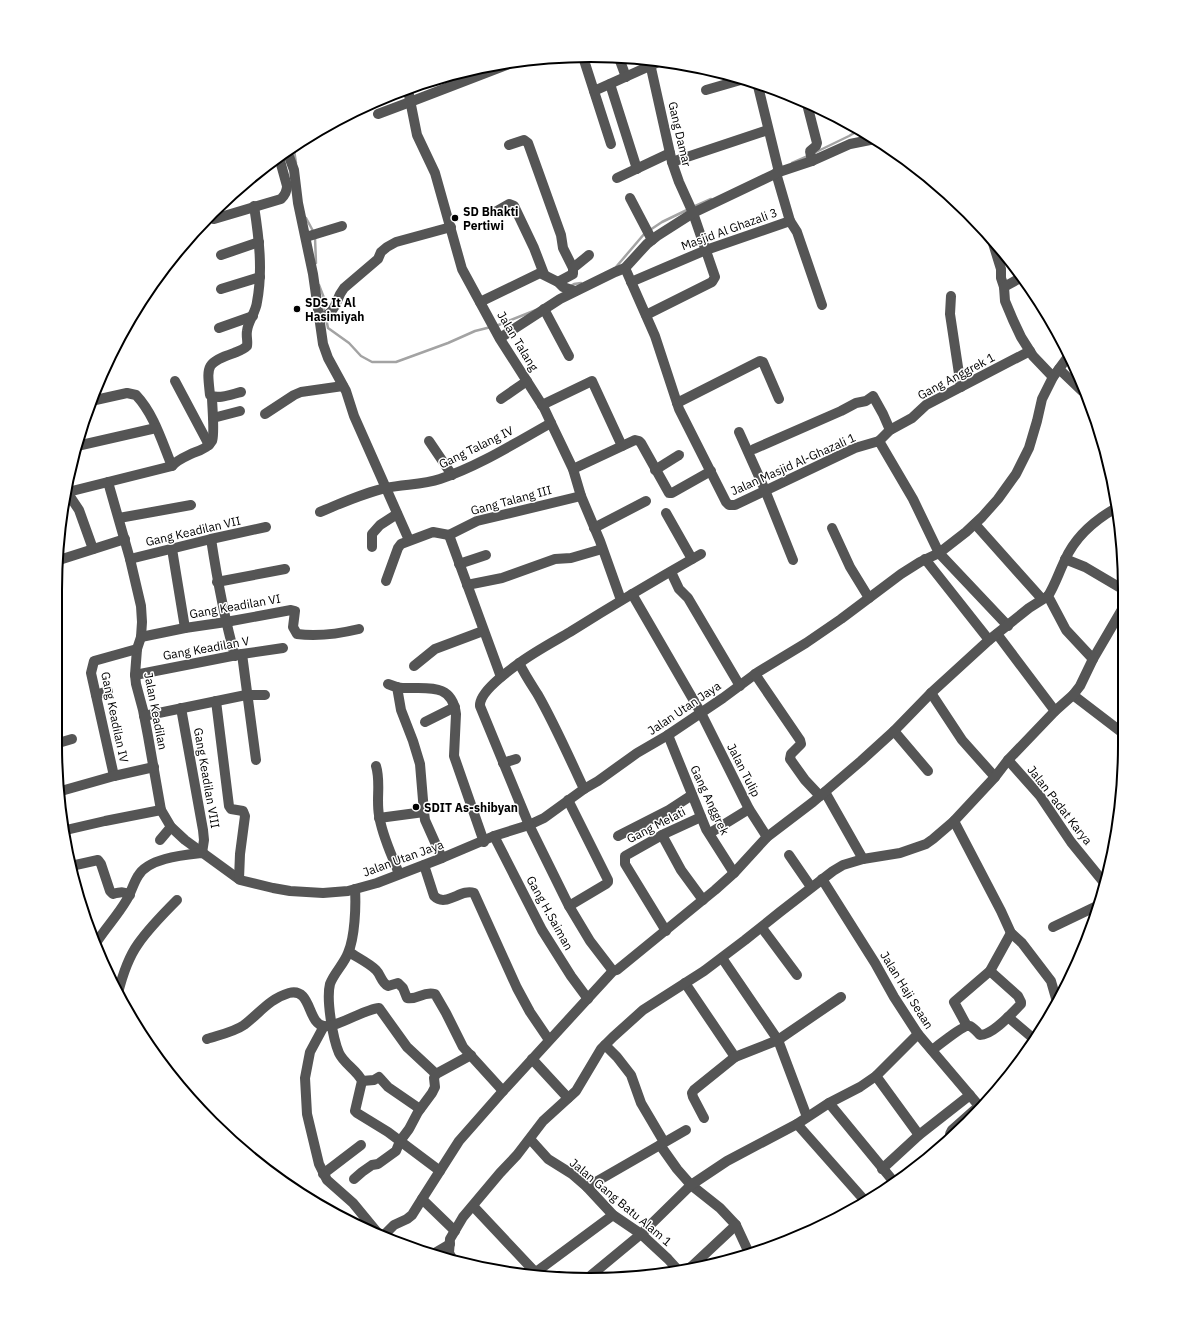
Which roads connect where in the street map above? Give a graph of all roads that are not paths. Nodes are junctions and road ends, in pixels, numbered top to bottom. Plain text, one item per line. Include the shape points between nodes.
1 (585, 62) edge
2 (621, 63) edge
3 (645, 65) edge
4 (651, 66) edge
5 (489, 72) edge
6 (626, 77) junction
7 (734, 82) edge
8 (610, 84) junction
9 (594, 90) junction
10 (706, 90) dead end
11 (759, 90) edge
12 (409, 94) edge
13 (410, 102) junction
14 (808, 109) edge
15 (378, 114) dead end
16 (768, 130) junction
17 (866, 141) edge
18 (611, 144) dead end
19 (509, 145) dead end
20 (811, 156) junction
21 (289, 157) edge
22 (671, 158) junction
23 (280, 163) edge
24 (637, 169) junction
25 (777, 170) junction
26 (617, 178) dead end
27 (630, 198) dead end
28 (254, 206) junction
29 (691, 210) junction
30 (495, 212) dead end
31 (216, 218) edge
32 (790, 221) junction
33 (342, 226) dead end
34 (451, 227) junction
35 (649, 235) junction
36 (309, 237) junction
37 (259, 242) junction
38 (706, 250) junction
39 (996, 253) edge
40 (221, 255) dead end
41 (588, 255) dead end
42 (573, 268) junction
43 (625, 268) junction
44 (544, 274) junction
45 (260, 277) junction
46 (1017, 280) edge
47 (631, 282) junction
48 (567, 287) junction
49 (1004, 288) junction
50 (221, 289) dead end
51 (951, 296) dead end
52 (481, 303) junction
53 (822, 305) dead end
54 (544, 309) junction
55 (646, 315) junction
56 (253, 316) junction
57 (323, 316) junction
58 (218, 328) dead end
59 (499, 337) junction
60 (1030, 351) junction
61 (569, 356) dead end
62 (1066, 360) edge
63 (1056, 373) junction
64 (175, 381) dead end
65 (527, 381) junction
66 (343, 386) junction
67 (961, 387) junction
68 (1078, 388) edge
69 (241, 392) dead end
70 (212, 397) junction
71 (500, 399) dead end
72 (779, 399) dead end
73 (98, 400) edge
74 (677, 403) junction
75 (542, 405) junction
76 (240, 411) dead end
77 (264, 414) dead end
78 (213, 418) junction
79 (551, 423) junction
80 (156, 428) junction
81 (890, 430) junction
82 (738, 432) dead end
83 (879, 440) junction
84 (429, 441) dead end
85 (209, 444) junction
86 (83, 445) edge
87 (622, 446) junction
88 (754, 449) dead end
89 (679, 455) dead end
90 (172, 466) junction
91 (573, 469) junction
92 (655, 470) junction
93 (711, 471) junction
94 (452, 475) junction
95 (108, 482) junction
96 (385, 488) junction
97 (72, 489) edge
98 (765, 490) junction
99 (581, 496) junction
100 (71, 497) edge
101 (646, 501) dead end
102 (191, 505) dead end
103 (1111, 511) edge
104 (320, 512) dead end
105 (666, 512) dead end
106 (397, 514) junction
107 (119, 518) junction
108 (975, 524) junction
109 (263, 528) dead end
110 (594, 528) junction
111 (832, 528) dead end
112 (449, 535) junction
113 (125, 539) junction
114 (211, 539) junction
115 (409, 540) junction
116 (372, 547) dead end
117 (93, 549) junction
118 (172, 549) junction
119 (602, 549) junction
120 (939, 553) junction
121 (486, 555) dead end
122 (63, 556) edge
123 (130, 559) junction
124 (925, 559) junction
125 (1065, 559) junction
126 (793, 560) dead end
127 (459, 564) junction
128 (285, 569) dead end
129 (671, 572) junction
130 (386, 581) dead end
131 (217, 582) junction
132 (467, 585) junction
133 (1118, 586) edge
134 (632, 594) junction
135 (1045, 597) junction
136 (869, 598) junction
137 (621, 600) junction
138 (1118, 616) edge
139 (226, 622) junction
140 (1008, 626) junction
141 (184, 628) junction
142 (359, 629) dead end
143 (483, 631) junction
144 (141, 637) junction
145 (993, 637) junction
146 (282, 648) dead end
147 (137, 649) junction
148 (239, 655) junction
149 (1093, 659) junction
150 (519, 664) junction
151 (414, 666) dead end
152 (755, 674) junction
153 (135, 675) junction
154 (501, 677) junction
155 (740, 686) junction
156 (108, 691) dead end
157 (931, 693) junction
158 (96, 695) junction
159 (246, 695) junction
160 (266, 695) dead end
161 (1073, 695) junction
162 (216, 701) junction
163 (182, 708) junction
164 (455, 708) junction
165 (1055, 711) junction
166 (701, 713) junction
167 (144, 716) junction
168 (425, 722) dead end
169 (1118, 729) edge
170 (894, 731) junction
171 (668, 735) junction
172 (72, 739) dead end
173 (62, 742) edge
174 (516, 759) dead end
175 (256, 760) dead end
176 (1008, 760) junction
177 (503, 763) junction
178 (376, 766) dead end
179 (154, 767) junction
180 (928, 770) dead end
181 (114, 776) junction
182 (995, 777) junction
183 (584, 789) junction
184 (64, 790) edge
185 (822, 794) junction
186 (692, 795) junction
187 (568, 800) junction
188 (749, 809) junction
189 (160, 810) junction
190 (424, 812) junction
191 (701, 816) junction
192 (379, 818) junction
193 (954, 821) junction
194 (529, 825) junction
195 (172, 827) junction
196 (69, 829) edge
197 (710, 833) junction
198 (662, 835) junction
199 (494, 836) junction
200 (618, 836) dead end
201 (767, 837) junction
202 (160, 840) dead end
203 (484, 842) junction
204 (202, 853) junction
205 (789, 855) dead end
206 (442, 858) junction
207 (863, 859) junction
208 (76, 865) edge
209 (424, 865) junction
210 (734, 873) junction
211 (399, 874) junction
212 (1101, 878) edge
213 (239, 879) junction
214 (822, 879) junction
215 (811, 887) junction
216 (355, 889) junction
217 (130, 895) junction
218 (177, 900) dead end
219 (703, 900) junction
220 (569, 906) junction
221 (1092, 908) edge
222 (1053, 927) dead end
223 (762, 928) junction
224 (666, 931) junction
225 (1011, 933) junction
226 (99, 939) edge
227 (349, 952) junction
228 (722, 958) junction
229 (613, 971) junction
230 (990, 971) junction
231 (797, 975) dead end
232 (685, 983) junction
233 (120, 987) edge
234 (1055, 995) edge
235 (841, 997) dead end
236 (588, 999) junction
237 (1008, 1017) junction
238 (328, 1026) junction
239 (967, 1026) junction
240 (918, 1034) junction
241 (1030, 1036) edge
242 (207, 1038) dead end
243 (549, 1040) junction
244 (778, 1040) junction
245 (605, 1045) junction
246 (932, 1050) junction
247 (471, 1055) junction
248 (735, 1057) junction
249 (532, 1059) junction
250 (436, 1074) junction
251 (876, 1076) junction
252 (362, 1081) junction
253 (503, 1091) junction
254 (970, 1095) junction
255 (568, 1098) junction
256 (829, 1103) junction
257 (977, 1103) edge
258 (420, 1109) junction
259 (807, 1117) junction
260 (704, 1118) dead end
261 (797, 1124) junction
262 (686, 1130) dead end
263 (919, 1135) junction
264 (530, 1139) junction
265 (400, 1141) junction
266 (662, 1144) junction
267 (361, 1145) dead end
268 (882, 1169) junction
269 (440, 1170) junction
270 (323, 1174) junction
271 (891, 1178) edge
272 (354, 1179) dead end
273 (691, 1185) junction
274 (587, 1187) junction
275 (862, 1197) edge
276 (422, 1199) junction
277 (473, 1206) junction
278 (613, 1215) junction
279 (736, 1225) junction
280 (372, 1226) edge
281 (455, 1231) junction
282 (386, 1232) edge
283 (641, 1234) junction
284 (450, 1244) junction
285 (747, 1249) edge
286 (439, 1251) edge
287 (450, 1254) edge
288 (696, 1262) edge
289 (674, 1266) edge
290 (533, 1269) edge
291 (539, 1270) edge
292 (593, 1273) edge

1 - 9 street
2 - 6 street
3 - 6 street
4 - 22 street, Gang Damar
5 - 13 street
6 - 8 street
7 - 10 street
8 - 9 street
8 - 24 street
9 - 18 street
11 - 16 street, Masjid Al Ghazali 3
12 - 13 street, Jalan Talang
13 - 15 street
13 - 34 street, Jalan Talang via 417,135 435,173
14 - 20 street via 817,143
16 - 22 street
16 - 25 street, Masjid Al Ghazali 3
17 - 20 street
19 - 42 street via 524,140 528,143 561,235 563,248
20 - 25 street
21 - 36 street via 294,170 298,203
22 - 24 street
22 - 29 street, Gang Damar
23 - 28 street via 287,189 284,196
24 - 26 street
25 - 29 street
25 - 32 street, Masjid Al Ghazali 3
27 - 35 street
28 - 31 street
28 - 37 street
29 - 35 street
29 - 38 street, Gang Damar
30 - 44 street via 509,204 514,206
32 - 38 street, Masjid Al Ghazali 3
32 - 53 street via 797,232
33 - 36 street
34 - 52 street, Jalan Talang via 462,268
34 - 57 street via 386,246 378,259 340,292 336,304
35 - 43 street
36 - 57 street
37 - 40 street
37 - 45 street
38 - 47 street, Masjid Al Ghazali 3
38 - 55 street, Gang Damar via 715,280
39 - 49 street
41 - 42 street
42 - 48 street via 574,273
43 - 47 street, Jalan Masjid Al-Ghazali 1
43 - 48 street
44 - 48 street
44 - 52 street via 536,274
45 - 50 street
45 - 56 street via 258,301
46 - 49 street
47 - 55 street, Jalan Masjid Al-Ghazali 1
48 - 54 street
49 - 60 street via 1005,301 1020,337
51 - 67 street via 950,314
52 - 59 street, Jalan Talang
54 - 59 street
54 - 61 street
55 - 74 street, Jalan Masjid Al-Ghazali 1
56 - 58 street
56 - 70 street via 244,350 221,357 209,367
57 - 66 street via 323,344
59 - 65 street, Jalan Talang
60 - 63 street
60 - 67 street, Gang Anggrek 1
62 - 63 street, Jalan Utan Jaya
63 - 68 street
63 - 108 street, Jalan Utan Jaya via 1042,399 1029,448 1016,474
64 - 85 street
65 - 71 street
65 - 75 street, Jalan Talang
66 - 77 street via 301,392
66 - 96 street
67 - 81 street, Gang Anggrek 1 via 926,405 912,418
69 - 70 street
70 - 78 street
72 - 74 street via 763,362 760,361
73 - 80 street via 127,393 136,395
74 - 93 street, Jalan Masjid Al-Ghazali 1
75 - 79 street, Jalan Talang
75 - 87 street via 592,381
76 - 78 street
78 - 85 street via 212,440
79 - 91 street, Jalan Talang
79 - 94 street, Gang Talang IV via 502,451
80 - 86 street
80 - 90 street
81 - 83 street, Gang Anggrek 1
81 - 88 street via 873,396
82 - 98 street
83 - 98 street, Jalan Masjid Al-Ghazali 1 via 855,448
83 - 120 street
84 - 94 street
85 - 90 street via 177,460
87 - 91 street
87 - 92 street via 635,440 639,441
89 - 92 street
90 - 95 street
91 - 99 street, Jalan Talang
92 - 93 street via 670,494
93 - 98 street, Jalan Masjid Al-Ghazali 1 via 729,505 736,505
94 - 96 street, Gang Talang IV via 438,480
95 - 97 street
95 - 107 street, Jalan Keadilan
96 - 104 street, Gang Talang IV
96 - 106 street
98 - 126 street
99 - 110 street, Jalan Talang
99 - 112 street, Gang Talang III via 477,521
100 - 117 street via 79,510
101 - 110 street
102 - 107 street
103 - 125 street via 1079,536
105 - 129 street via 697,556
106 - 115 street
106 - 116 street via 380,525 372,534
107 - 113 street, Jalan Keadilan
108 - 120 street, Jalan Utan Jaya
108 - 135 street
109 - 114 street, Gang Keadilan VII
110 - 119 street, Jalan Talang
111 - 136 street via 850,567
112 - 115 street via 433,532
112 - 127 street
113 - 117 street
113 - 123 street, Jalan Keadilan
114 - 118 street, Gang Keadilan VII
114 - 131 street
115 - 130 street via 398,548
117 - 122 street
118 - 123 street, Gang Keadilan VII
118 - 141 street
119 - 132 street via 571,558 555,559 502,578
119 - 137 street, Jalan Talang
120 - 124 street, Jalan Utan Jaya
120 - 140 street
121 - 127 street
123 - 144 street, Jalan Keadilan via 141,606
124 - 136 street, Jalan Utan Jaya
124 - 145 street
125 - 133 street via 1085,567
125 - 135 street via 1055,583
127 - 132 street
128 - 131 street
129 - 134 street
129 - 155 street
131 - 139 street
132 - 143 street
134 - 137 street
134 - 166 street, Jalan Tulip
135 - 140 street
135 - 149 street via 1066,630
136 - 152 street, Jalan Utan Jaya via 806,643
137 - 150 street
138 - 149 street
139 - 141 street, Gang Keadilan VI
139 - 142 street, Gang Keadilan VI via 293,610 293,627 297,634 334,635
139 - 148 street
140 - 145 street
141 - 144 street, Gang Keadilan VI
143 - 151 street via 435,649
143 - 154 street
144 - 147 street, Jalan Keadilan
145 - 157 street
145 - 165 street
146 - 148 street, Gang Keadilan V
147 - 153 street, Jalan Keadilan
147 - 158 street, Gang Keadilan IV via 94,661 91,673
148 - 153 street, Gang Keadilan V
148 - 159 street
149 - 161 street
150 - 154 street
150 - 183 street via 557,732
152 - 155 street, Jalan Utan Jaya
152 - 185 street via 800,740 801,744 790,754 790,759 805,780
153 - 167 street, Jalan Keadilan
154 - 177 street via 488,690 480,706
155 - 166 street, Jalan Utan Jaya
156 - 158 street
157 - 170 street
157 - 182 street via 962,740
158 - 181 street, Gang Keadilan IV
159 - 160 street
159 - 162 street
159 - 175 street
161 - 165 street
161 - 169 street
162 - 163 street
162 - 213 street via 229,806 231,809 243,811 245,816
163 - 167 street
163 - 204 street, Gang Keadilan VIII via 204,830
164 - 168 street
164 - 190 street via 450,698 435,688 393,686 420,764
164 - 203 street via 454,756
165 - 176 street
166 - 171 street, Jalan Utan Jaya
166 - 188 street, Jalan Tulip
167 - 179 street, Jalan Keadilan
170 - 180 street
170 - 185 street
171 - 183 street, Jalan Utan Jaya
171 - 186 street, Gang Anggrek
172 - 173 street
174 - 177 street
176 - 182 street
176 - 212 street, Jalan Padat Karya via 1040,796
177 - 194 street
178 - 192 street
179 - 181 street
179 - 189 street, Jalan Keadilan
181 - 184 street
182 - 193 street
183 - 187 street, Jalan Utan Jaya
185 - 201 street
185 - 207 street
186 - 191 street, Gang Anggrek
186 - 200 street
187 - 194 street, Jalan Utan Jaya via 544,818
187 - 220 street via 608,880 606,884
188 - 197 street
188 - 201 street, Jalan Tulip
189 - 195 street, Jalan Keadilan
189 - 196 street
190 - 192 street
190 - 206 street
191 - 197 street, Gang Anggrek
191 - 198 street, Gang Melati
192 - 211 street
193 - 207 street via 926,844 900,853
193 - 225 street
194 - 199 street, Jalan Utan Jaya
194 - 220 street
195 - 202 street
195 - 204 street, Jalan Keadilan
197 - 210 street, Gang Anggrek
198 - 219 street via 681,870
198 - 224 street, Gang Melati via 625,856 625,864
199 - 203 street, Jalan Utan Jaya
199 - 236 street, Gang H.Saiman via 542,930
201 - 210 street
203 - 206 street, Jalan Utan Jaya
204 - 213 street, Jalan Utan Jaya
204 - 217 street via 182,855 147,866 138,875
205 - 215 street
206 - 209 street, Jalan Utan Jaya
207 - 214 street via 843,865
208 - 217 street via 98,860 110,891 113,894 121,891
209 - 211 street, Jalan Utan Jaya
209 - 243 street via 437,899 444,900 464,893 474,893 517,988
210 - 219 street
211 - 216 street, Jalan Utan Jaya
213 - 216 street, Jalan Utan Jaya via 290,891 323,893
214 - 215 street
214 - 240 street, Jalan Haji Seaan
215 - 223 street
216 - 227 street via 355,921
217 - 226 street
218 - 233 street via 158,918 137,945
219 - 224 street
220 - 229 street via 590,941
221 - 222 street
223 - 228 street
223 - 231 street
224 - 229 street
225 - 230 street
225 - 234 street via 1052,981
227 - 238 street via 330,985
227 - 247 street via 372,966 384,984 388,986 398,983 407,998 412,999 428,992 435,994 463,1046
228 - 232 street
228 - 244 street
229 - 236 street
230 - 237 street via 1018,996 1021,1002
230 - 239 street via 954,1002
232 - 245 street via 643,1010
232 - 248 street
235 - 244 street
236 - 243 street
237 - 239 street via 983,1035
237 - 241 street
238 - 242 street via 318,1023 305,998 291,993 265,1005 244,1025
238 - 250 street via 379,1008 407,1047
238 - 252 street via 340,1055
238 - 270 street via 310,1052 305,1078 307,1114 318,1164
239 - 246 street
240 - 246 street, Jalan Haji Seaan
240 - 251 street
243 - 249 street
244 - 248 street
244 - 259 street
245 - 255 street via 576,1092
245 - 266 street via 626,1067
246 - 254 street, Jalan Haji Seaan
247 - 250 street
247 - 253 street
248 - 260 street via 692,1093
249 - 253 street
249 - 255 street
250 - 258 street via 435,1087
251 - 256 street
251 - 263 street
252 - 258 street via 379,1077 388,1087
252 - 265 street via 355,1111
253 - 269 street via 459,1141
254 - 257 street, Jalan Haji Seaan
254 - 263 street
255 - 264 street via 543,1121
256 - 259 street
256 - 268 street
258 - 265 street
259 - 261 street
261 - 273 street via 727,1161
261 - 275 street
262 - 266 street
263 - 268 street
264 - 274 street, Jalan Gang Batu Alam 1 via 548,1159
264 - 277 street
265 - 269 street
265 - 272 street via 393,1154 372,1165
266 - 273 street via 677,1169
266 - 274 street
267 - 270 street
268 - 271 street
269 - 276 street
270 - 280 street
273 - 279 street via 720,1208
273 - 283 street
274 - 278 street, Jalan Gang Batu Alam 1
276 - 281 street
276 - 282 street via 412,1215
277 - 281 street
277 - 290 street
278 - 283 street, Jalan Gang Batu Alam 1
278 - 291 street
279 - 285 street
279 - 288 street
281 - 284 street
283 - 289 street, Jalan Gang Batu Alam 1
283 - 292 street
284 - 286 street
284 - 287 street

